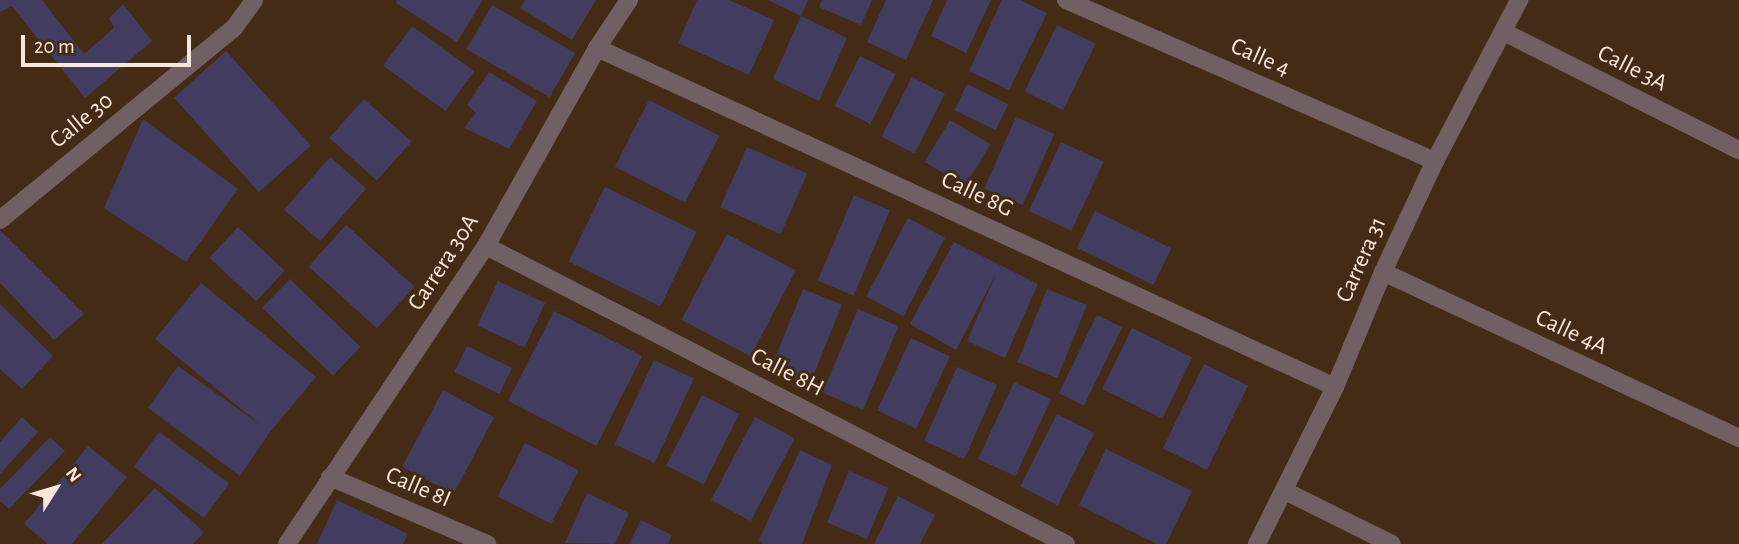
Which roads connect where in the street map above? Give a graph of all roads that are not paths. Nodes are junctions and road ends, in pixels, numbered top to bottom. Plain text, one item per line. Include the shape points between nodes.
1 (254, 0) edge
2 (629, 0) edge
3 (1066, 0) edge
4 (1519, 0) edge
5 (1504, 32) junction
6 (597, 48) junction
7 (1739, 150) edge
8 (1435, 161) junction
9 (0, 220) edge
10 (486, 246) junction
11 (1383, 272) junction
12 (1335, 387) junction
13 (1739, 438) edge
14 (330, 477) junction
15 (1285, 491) junction
16 (286, 544) edge
17 (487, 544) edge
18 (1066, 544) edge
19 (1257, 544) edge
20 (1392, 544) edge

1 - 9 street, Calle 30 via 234,28
2 - 6 street, Carrera 30A
3 - 8 street, Calle 4
4 - 5 street, Carrera 31
5 - 7 street, Calle 3A
5 - 8 street, Carrera 31
6 - 10 street, Carrera 30A
6 - 12 street, Calle 8G
8 - 11 street, Carrera 31
10 - 14 street, Carrera 30A
10 - 18 street, Calle 8H
11 - 12 street, Carrera 31
11 - 13 street, Calle 4A
12 - 15 street, Carrera 31
14 - 16 street, Carrera 30A
14 - 17 street, Calle 8I
15 - 19 street, Carrera 31
15 - 20 street

